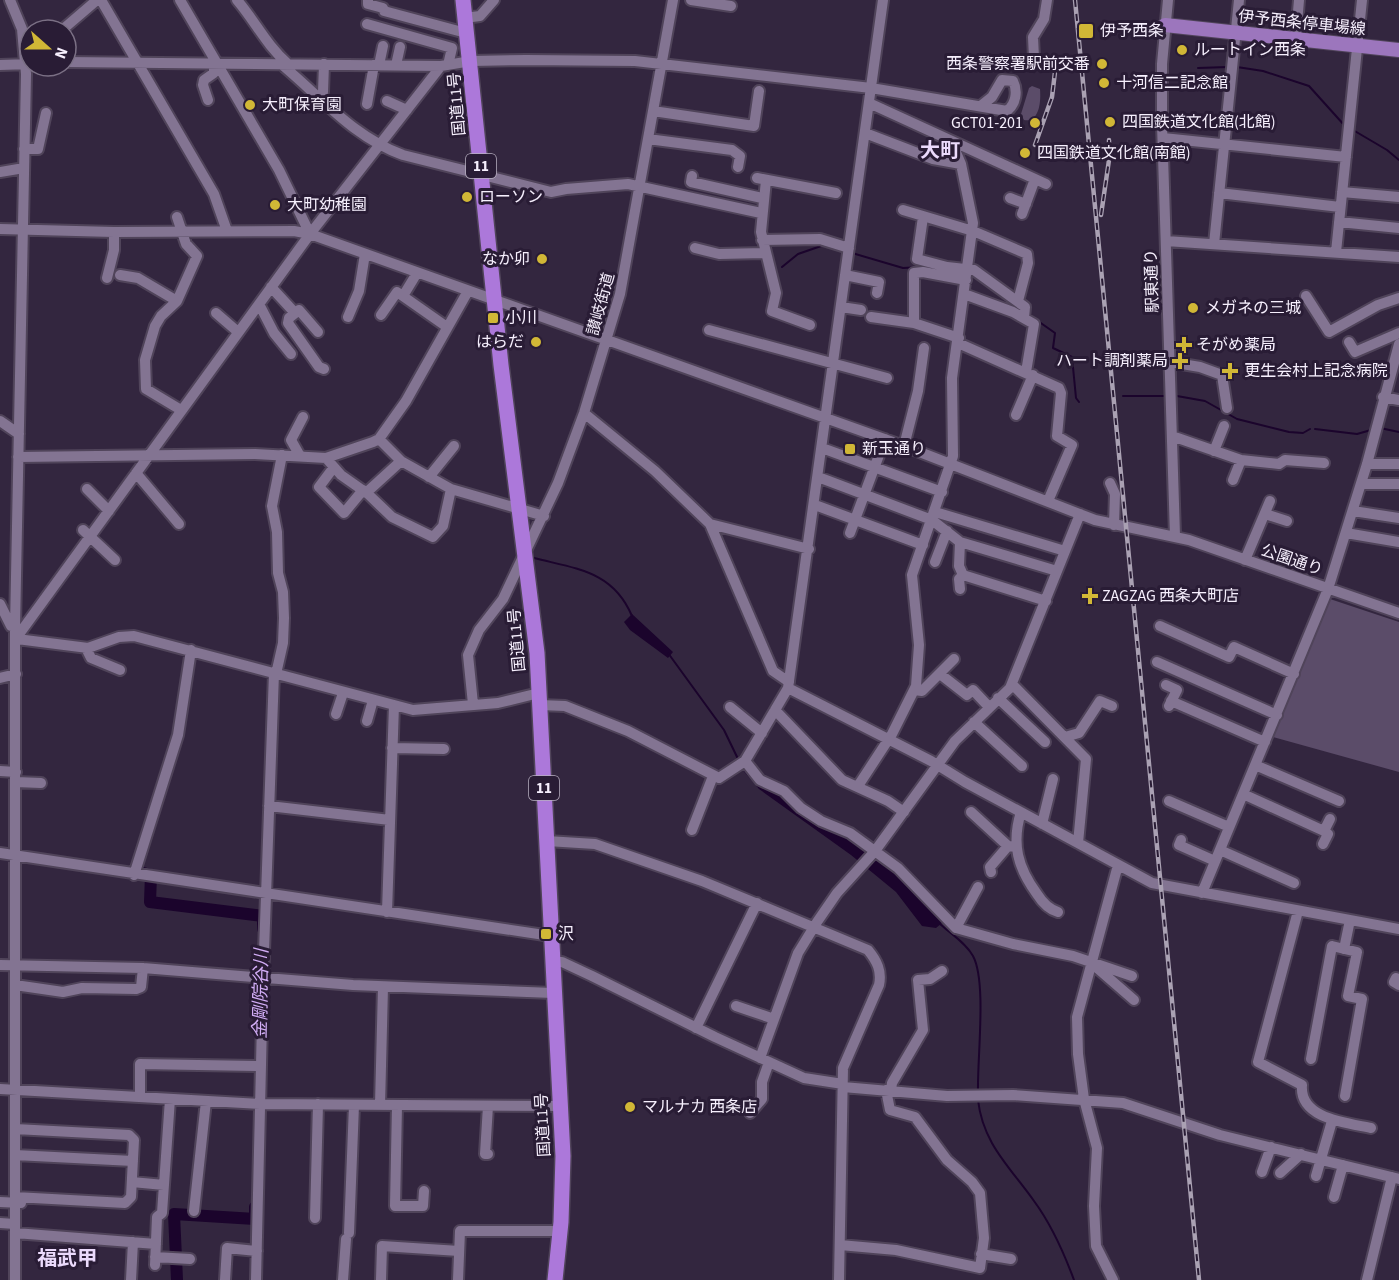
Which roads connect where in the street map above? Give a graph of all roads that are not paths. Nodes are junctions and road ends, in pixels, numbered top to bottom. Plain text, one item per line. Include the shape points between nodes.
1 (10, 0) edge
2 (99, 0) edge
3 (180, 0) edge
4 (237, 0) edge
5 (368, 0) edge
6 (463, 0) edge
7 (495, 0) edge
8 (674, 0) edge
9 (691, 0) edge
10 (883, 0) edge
11 (1047, 0) edge
12 (1168, 0) edge
13 (1239, 0) edge
14 (1299, 0) edge
15 (1362, 0) edge
16 (730, 6) dead end
17 (77, 18) edge
18 (18, 19) edge
19 (367, 24) dead end
20 (1165, 25) junction
21 (465, 26) junction
22 (1236, 33) junction
23 (1295, 43) junction
24 (1357, 45) junction
25 (383, 46) dead end
26 (400, 47) dead end
27 (1399, 50) edge
28 (1034, 58) dead end
29 (471, 61) junction
30 (78, 62) edge
31 (137, 62) junction
32 (18, 64) edge
33 (215, 64) junction
34 (285, 64) junction
35 (324, 64) junction
36 (662, 64) junction
37 (0, 65) edge
38 (376, 65) junction
39 (396, 65) junction
40 (445, 65) junction
41 (27, 78) edge
42 (871, 88) junction
43 (759, 91) dead end
44 (323, 92) dead end
45 (992, 97) junction
46 (208, 100) dead end
47 (387, 101) dead end
48 (869, 103) junction
49 (367, 104) dead end
50 (982, 105) junction
51 (407, 110) junction
52 (1002, 110) junction
53 (653, 111) junction
54 (46, 113) dead end
55 (865, 133) junction
56 (1162, 138) junction
57 (648, 139) junction
58 (952, 143) junction
59 (380, 145) junction
60 (1224, 145) junction
61 (24, 149) junction
62 (1346, 157) junction
63 (961, 164) junction
64 (738, 167) dead end
65 (24, 168) junction
66 (0, 172) edge
67 (482, 173) junction
68 (692, 176) dead end
69 (1035, 179) junction
70 (1046, 184) dead end
71 (639, 186) junction
72 (1342, 192) junction
73 (1219, 193) junction
74 (836, 194) dead end
75 (1399, 197) edge
76 (762, 198) junction
77 (1010, 198) dead end
78 (1340, 207) junction
79 (903, 210) dead end
80 (761, 213) junction
81 (177, 217) dead end
82 (923, 217) junction
83 (1339, 222) junction
84 (1399, 228) edge
85 (0, 229) edge
86 (22, 230) junction
87 (227, 231) junction
88 (973, 231) junction
89 (114, 232) junction
90 (182, 232) junction
91 (310, 234) junction
92 (762, 240) junction
93 (1166, 241) junction
94 (1214, 244) junction
95 (694, 248) dead end
96 (848, 251) junction
97 (1335, 252) junction
98 (365, 254) junction
99 (766, 254) junction
100 (1399, 257) edge
101 (417, 273) junction
102 (967, 274) junction
103 (120, 275) dead end
104 (845, 275) junction
105 (107, 278) dead end
106 (271, 287) junction
107 (468, 291) junction
108 (877, 293) dead end
109 (964, 294) junction
110 (403, 296) junction
111 (1306, 296) dead end
112 (1399, 298) edge
113 (494, 299) junction
114 (177, 301) junction
115 (259, 304) junction
116 (841, 307) junction
117 (861, 310) dead end
118 (1023, 310) junction
119 (216, 313) dead end
120 (295, 313) junction
121 (381, 315) dead end
122 (348, 316) dead end
123 (871, 316) dead end
124 (914, 322) junction
125 (810, 325) dead end
126 (447, 327) junction
127 (709, 330) dead end
128 (238, 332) junction
129 (318, 332) dead end
130 (1399, 333) edge
131 (607, 338) junction
132 (959, 340) junction
133 (1349, 342) dead end
134 (924, 348) dead end
135 (1398, 349) edge
136 (291, 354) dead end
137 (1170, 362) junction
138 (833, 365) junction
139 (324, 369) dead end
140 (1030, 373) junction
141 (887, 378) dead end
142 (1383, 397) junction
143 (1399, 400) edge
144 (1227, 408) dead end
145 (181, 410) junction
146 (584, 413) junction
147 (1016, 415) dead end
148 (303, 417) dead end
149 (826, 417) junction
150 (0, 421) edge
151 (1224, 426) dead end
152 (19, 434) junction
153 (1172, 436) junction
154 (379, 439) junction
155 (885, 439) junction
156 (454, 446) dead end
157 (904, 446) junction
158 (822, 448) junction
159 (1214, 451) junction
160 (282, 455) junction
161 (300, 456) junction
162 (148, 457) junction
163 (18, 458) junction
164 (326, 458) junction
165 (1241, 460) junction
166 (401, 461) junction
167 (950, 463) junction
168 (1324, 463) dead end
169 (1367, 464) junction
170 (1399, 464) edge
171 (334, 467) junction
172 (875, 467) junction
173 (134, 476) junction
174 (429, 477) junction
175 (818, 477) junction
176 (1233, 480) dead end
177 (1110, 483) dead end
178 (1361, 484) junction
179 (1399, 484) edge
180 (87, 489) dead end
181 (451, 489) junction
182 (365, 491) junction
183 (942, 492) junction
184 (864, 495) junction
185 (1048, 501) junction
186 (1270, 501) dead end
187 (815, 505) junction
188 (520, 509) junction
189 (109, 511) junction
190 (1353, 511) junction
191 (1080, 514) junction
192 (1265, 514) junction
193 (544, 516) junction
194 (934, 516) junction
195 (1399, 518) edge
196 (855, 520) junction
197 (1287, 521) dead end
198 (175, 523) dead end
199 (710, 524) junction
200 (1114, 525) junction
201 (778, 527) dead end
202 (946, 531) junction
203 (86, 533) junction
204 (1346, 533) junction
205 (850, 534) dead end
206 (1175, 536) junction
207 (774, 539) junction
208 (960, 542) junction
209 (1399, 542) edge
210 (923, 545) junction
211 (809, 549) junction
212 (1065, 551) junction
213 (526, 555) junction
214 (115, 560) dead end
215 (1245, 560) junction
216 (935, 562) dead end
217 (1057, 571) junction
218 (963, 575) junction
219 (960, 589) dead end
220 (1328, 589) junction
221 (1046, 601) junction
222 (0, 604) edge
223 (1399, 613) edge
224 (1160, 627) dead end
225 (16, 634) junction
226 (86, 648) junction
227 (191, 650) junction
228 (954, 659) dead end
229 (1157, 662) dead end
230 (120, 670) dead end
231 (16, 674) junction
232 (275, 674) junction
233 (940, 674) junction
234 (1294, 674) junction
235 (0, 678) edge
236 (1012, 684) junction
237 (789, 685) junction
238 (1166, 685) dead end
239 (914, 690) junction
240 (343, 693) junction
241 (998, 698) junction
242 (539, 699) junction
243 (373, 700) junction
244 (474, 704) junction
245 (394, 705) junction
246 (1112, 706) dead end
247 (730, 707) dead end
248 (989, 707) junction
249 (775, 711) junction
250 (336, 714) dead end
251 (1277, 715) junction
252 (367, 721) dead end
253 (974, 722) junction
254 (762, 733) junction
255 (1065, 737) junction
256 (888, 739) junction
257 (1045, 742) dead end
258 (1265, 742) junction
259 (392, 748) junction
260 (444, 749) dead end
261 (742, 763) junction
262 (937, 765) junction
263 (1255, 765) junction
264 (1022, 766) dead end
265 (0, 771) edge
266 (713, 776) junction
267 (16, 777) junction
268 (1053, 779) dead end
269 (41, 783) dead end
270 (858, 786) junction
271 (1243, 794) junction
272 (1169, 801) dead end
273 (1339, 801) dead end
274 (269, 807) junction
275 (904, 812) junction
276 (971, 812) dead end
277 (1021, 812) junction
278 (1330, 819) dead end
279 (390, 820) junction
280 (1042, 824) junction
281 (1229, 827) junction
282 (692, 830) dead end
283 (1324, 831) junction
284 (1181, 840) dead end
285 (547, 841) junction
286 (1078, 843) junction
287 (1323, 844) dead end
288 (1012, 847) junction
289 (1220, 850) junction
290 (874, 852) junction
291 (0, 853) edge
292 (16, 856) junction
293 (1215, 861) junction
294 (1118, 865) junction
295 (991, 872) dead end
296 (134, 875) junction
297 (1294, 883) dead end
298 (978, 886) dead end
299 (1202, 893) junction
300 (266, 894) junction
301 (757, 903) junction
302 (1299, 910) junction
303 (387, 912) junction
304 (1058, 912) dead end
305 (1350, 920) junction
306 (814, 927) junction
307 (956, 928) junction
308 (1399, 929) edge
309 (551, 936) junction
310 (1344, 949) junction
311 (552, 962) junction
312 (1092, 962) junction
313 (0, 965) edge
314 (15, 966) junction
315 (143, 968) junction
316 (942, 971) dead end
317 (1132, 976) dead end
318 (263, 979) junction
319 (15, 985) junction
320 (383, 987) junction
321 (553, 993) junction
322 (1134, 1000) dead end
323 (736, 1006) dead end
324 (774, 1019) junction
325 (696, 1028) junction
326 (1311, 1059) dead end
327 (765, 1060) junction
328 (261, 1066) junction
329 (843, 1086) junction
330 (0, 1089) edge
331 (15, 1090) junction
332 (889, 1090) junction
333 (1345, 1096) dead end
334 (140, 1097) junction
335 (170, 1099) junction
336 (1084, 1099) junction
337 (206, 1101) junction
338 (260, 1104) junction
339 (318, 1104) junction
340 (354, 1105) junction
341 (380, 1105) junction
342 (397, 1105) junction
343 (488, 1106) junction
344 (561, 1107) junction
345 (750, 1113) dead end
346 (1332, 1121) junction
347 (1371, 1128) dead end
348 (15, 1129) junction
349 (1271, 1147) junction
350 (488, 1154) dead end
351 (1301, 1154) junction
352 (15, 1155) junction
353 (1320, 1159) junction
354 (133, 1161) junction
355 (1343, 1165) junction
356 (1262, 1172) dead end
357 (1280, 1173) dead end
358 (1316, 1176) dead end
359 (1396, 1178) edge
360 (132, 1182) junction
361 (164, 1185) junction
362 (423, 1191) dead end
363 (1334, 1197) dead end
364 (15, 1200) junction
365 (0, 1202) edge
366 (129, 1208) dead end
367 (194, 1211) dead end
368 (315, 1218) dead end
369 (0, 1223) edge
370 (15, 1229) junction
371 (560, 1231) junction
372 (133, 1242) junction
373 (156, 1244) junction
374 (840, 1245) junction
375 (257, 1251) junction
376 (459, 1251) junction
377 (981, 1254) junction
378 (190, 1259) dead end
379 (1011, 1259) dead end
380 (15, 1280) edge
381 (131, 1280) edge
382 (225, 1280) edge
383 (256, 1280) edge
384 (343, 1280) edge
385 (381, 1280) edge
386 (458, 1280) edge
387 (555, 1280) edge
388 (839, 1280) edge
389 (1113, 1280) edge
390 (1367, 1280) edge

1 - 18 street
2 - 17 street
2 - 31 street
3 - 33 street
4 - 34 street
5 - 21 street via 368,4 384,11
6 - 21 highway, 国道11号 / 11
7 - 21 street
8 - 36 street, 讃岐街道
9 - 16 street
10 - 42 street
11 - 28 street via 1044,18 1033,38
12 - 20 street, 駅東通り
13 - 22 street
14 - 23 street
15 - 24 street
19 - 40 street via 420,35 452,48
20 - 22 main road, 伊予西条停車場線
20 - 56 street, 駅東通り
21 - 29 highway, 国道11号 / 11
22 - 23 main road, 伊予西条停車場線
22 - 60 street
23 - 24 main road, 伊予西条停車場線
24 - 27 main road, 伊予西条停車場線
24 - 62 street
25 - 38 street
26 - 39 street
29 - 36 street
29 - 40 street
29 - 67 highway, 国道11号 / 11
30 - 31 street
31 - 33 street
31 - 87 street via 214,194
32 - 37 street
33 - 34 street
33 - 46 street via 214,73 203,85
33 - 91 street via 279,170
34 - 35 street
34 - 59 street via 351,127
35 - 38 street
35 - 44 street
36 - 42 street
36 - 53 street, 讃岐街道
38 - 39 street
38 - 49 street
39 - 40 street
40 - 51 street
41 - 61 street
42 - 48 street
42 - 50 street
43 - 53 street via 754,126
45 - 50 street
45 - 52 street
45 - 52 street via 1002,80 1013,81 1013,104 1007,111
47 - 51 street
48 - 55 street
48 - 58 street
50 - 52 street
51 - 59 street
53 - 57 street, 讃岐街道
54 - 61 street via 38,149
55 - 63 street via 933,159
55 - 96 street
56 - 60 street
56 - 93 street, 駅東通り
57 - 64 street via 732,150 740,156
57 - 71 street, 讃岐街道
58 - 63 street
58 - 69 street
59 - 67 street via 426,161
59 - 91 street
60 - 62 street
60 - 73 street
61 - 65 street
62 - 72 street
63 - 88 street
65 - 66 street
65 - 86 street
67 - 71 street via 551,192
67 - 113 highway, 国道11号 / 11
68 - 76 street via 692,182
69 - 70 street
69 - 77 street via 1024,209
71 - 80 street
71 - 131 street, 讃岐街道 via 625,271
72 - 75 street
72 - 78 street
73 - 78 street
73 - 94 street
74 - 76 street via 761,179
76 - 80 street
78 - 83 street
79 - 82 street
80 - 92 street
81 - 90 street
82 - 88 street
82 - 102 street via 917,259
83 - 84 street
83 - 97 street
85 - 86 street, 公園通り
86 - 89 street, 公園通り
86 - 152 street
87 - 90 street, 公園通り
87 - 91 street, 公園通り
88 - 102 street
88 - 118 street via 1027,254
89 - 90 street, 公園通り
89 - 105 street
90 - 114 street via 197,256
91 - 98 street, 公園通り
91 - 106 street
92 - 96 street via 820,239
92 - 99 street
93 - 94 street
93 - 137 street, 駅東通り
94 - 97 street
95 - 99 street via 719,254
96 - 104 street
97 - 100 street
98 - 101 street, 公園通り
98 - 122 street via 359,291
99 - 125 street via 776,293 772,311
101 - 107 street, 公園通り
101 - 110 street
102 - 109 street
102 - 118 street via 974,270
102 - 124 street via 914,273
103 - 114 street via 138,278
104 - 108 street via 879,282
104 - 116 street
106 - 115 street
106 - 120 street
107 - 113 street, 公園通り
107 - 126 street
109 - 118 street
109 - 132 street
110 - 121 street via 397,292
110 - 126 street
111 - 112 street via 1329,333 1378,305
113 - 131 street, 公園通り
113 - 188 highway, 国道11号 / 11
114 - 145 street via 155,326 145,360 144,384
115 - 128 street
115 - 136 street
116 - 117 street
116 - 138 street
118 - 140 street via 1034,324
119 - 128 street
120 - 129 street via 299,310
120 - 139 street via 288,322
123 - 124 street
124 - 132 street
126 - 154 street via 406,401
127 - 138 street
128 - 145 street
130 - 133 street via 1355,352
131 - 146 street, 讃岐街道
131 - 149 street, 公園通り
132 - 140 street
132 - 167 street via 952,378
134 - 157 street
135 - 142 street
137 - 144 street via 1222,375
137 - 153 street, 駅東通り
138 - 141 street
138 - 149 street
140 - 147 street
140 - 185 street via 1059,388 1057,436 1072,446
142 - 143 street
142 - 169 street
145 - 162 street
146 - 193 street, 讃岐街道
146 - 199 street via 655,471
148 - 161 street via 291,440
149 - 155 street, 公園通り
149 - 158 street
150 - 152 street
151 - 159 street
152 - 163 street
153 - 159 street
153 - 206 street, 駅東通り
154 - 164 street
154 - 166 street
155 - 157 street, 公園通り
155 - 172 street
156 - 174 street
157 - 167 street, 公園通り
158 - 172 street
158 - 175 street
159 - 165 street
160 - 161 street
160 - 162 street
160 - 232 street via 272,506 284,618
161 - 164 street
162 - 163 street
162 - 173 street
163 - 225 street
164 - 171 street
165 - 168 street
165 - 176 street
166 - 174 street
166 - 182 street
167 - 183 street
167 - 185 street, 公園通り
169 - 170 street
169 - 178 street
171 - 182 street
171 - 182 street via 319,487 344,513
172 - 183 street
172 - 184 street
173 - 189 street
173 - 198 street
174 - 181 street
175 - 184 street
175 - 187 street
177 - 200 street
178 - 179 street
178 - 190 street
180 - 189 street
181 - 182 street via 443,526 433,537 392,517
181 - 188 street
183 - 194 street
184 - 194 street
184 - 196 street
185 - 191 street, 公園通り
186 - 192 street
187 - 196 street
187 - 211 street
188 - 193 street
188 - 213 highway, 国道11号 / 11
189 - 203 street
190 - 195 street
190 - 204 street
191 - 200 street, 公園通り
191 - 212 street
192 - 197 street
192 - 215 street
193 - 213 street, 讃岐街道
194 - 202 street
194 - 210 street
194 - 212 street
196 - 205 street
196 - 210 street
199 - 207 street
199 - 237 street via 773,672
200 - 206 street, 公園通り
201 - 207 street
202 - 208 street
202 - 216 street
203 - 214 street
203 - 225 street
204 - 209 street
204 - 220 street
206 - 215 street, 公園通り
207 - 211 street
208 - 217 street
208 - 218 street via 959,566
210 - 239 street via 912,575 919,645
211 - 237 street
212 - 217 street
213 - 242 highway, 国道11号 / 11
213 - 244 street, 讃岐街道 via 503,599 479,630 468,655
215 - 220 street, 公園通り
217 - 221 street
218 - 219 street via 959,579
218 - 221 street
220 - 223 street, 公園通り
220 - 234 street
221 - 236 street
222 - 225 street
224 - 234 street via 1229,657 1234,647
225 - 226 street
225 - 231 street
226 - 227 street via 126,636
226 - 230 street via 91,657
227 - 232 street
227 - 296 street via 178,735
228 - 233 street
229 - 251 street
231 - 235 street
231 - 267 street
232 - 240 street
232 - 274 street
233 - 239 street via 922,691
233 - 248 street via 967,695 973,690
234 - 251 street
236 - 241 street
236 - 255 street
237 - 249 street
237 - 256 street
238 - 258 street via 1176,690 1170,704
239 - 256 street
240 - 243 street
240 - 250 street
241 - 248 street
241 - 257 street
242 - 244 street
242 - 266 street via 628,731
242 - 285 highway, 国道11号 / 11
243 - 245 street
243 - 252 street
244 - 245 street via 413,710
245 - 259 street
246 - 255 street via 1100,701 1079,733
247 - 254 street
248 - 253 street
249 - 254 street
249 - 270 street via 827,767 842,780
251 - 258 street
253 - 262 street
253 - 264 street
254 - 261 street
255 - 286 street via 1086,759
256 - 262 street
256 - 270 street
258 - 263 street
259 - 260 street
259 - 279 street
261 - 266 street via 719,778
261 - 290 street via 811,815 843,829
262 - 275 street
262 - 277 street
263 - 271 street
263 - 273 street
265 - 267 street
266 - 282 street
267 - 269 street
267 - 292 street
268 - 280 street
270 - 275 street
271 - 281 street
271 - 283 street
272 - 281 street
274 - 279 street
274 - 300 street
275 - 290 street
276 - 288 street
277 - 280 street
277 - 288 street
278 - 283 street
279 - 303 street
280 - 286 street
281 - 289 street
283 - 287 street via 1328,834
284 - 293 street via 1179,845
285 - 301 street via 595,844
285 - 309 highway, 国道11号 / 11
286 - 294 street
288 - 295 street via 990,867
288 - 304 street via 1024,877 1041,900
289 - 293 street
289 - 297 street
290 - 306 street
290 - 307 street via 907,876
291 - 292 street
292 - 296 street
292 - 314 street
293 - 299 street
294 - 299 street via 1161,885
294 - 312 street
296 - 300 street
298 - 307 street
299 - 302 street
300 - 303 street
300 - 318 street
301 - 306 street
301 - 325 street
302 - 305 street
302 - 346 street via 1258,1062 1302,1085 1301,1094 1307,1106
303 - 309 street
305 - 308 street
305 - 310 street
306 - 324 street via 798,953
306 - 329 street via 868,950 880,974 876,992 845,1061
307 - 312 street
309 - 311 highway, 国道11号 / 11
310 - 326 street via 1332,946
310 - 333 street via 1357,952 1348,996 1362,999
311 - 321 highway, 国道11号 / 11
311 - 325 street via 562,962
312 - 317 street
312 - 322 street
312 - 336 street via 1077,1017
313 - 314 street
314 - 315 street
314 - 319 street
315 - 318 street
315 - 319 street via 141,987 136,989 82,988 63,992
316 - 332 street via 930,979 918,980 923,1030
318 - 320 street
318 - 328 street
319 - 331 street
320 - 321 street
320 - 341 street
321 - 344 highway, 国道11号 / 11
323 - 324 street
324 - 327 street
325 - 327 street
327 - 329 street via 804,1078
327 - 345 street via 762,1099
328 - 334 street via 140,1064
328 - 338 street
329 - 332 street
329 - 374 street
330 - 331 street
331 - 334 street
331 - 348 street
332 - 336 street via 948,1096
332 - 377 street via 890,1110 915,1117 947,1160 980,1193 984,1218
334 - 335 street
335 - 337 street
335 - 361 street
336 - 349 street via 1124,1102 1220,1135
336 - 389 street via 1098,1148 1096,1246
337 - 338 street
337 - 367 street
338 - 339 street
338 - 375 street
339 - 340 street
339 - 368 street
340 - 341 street
340 - 384 street
341 - 342 street
342 - 343 street
342 - 362 street via 395,1206 423,1206
343 - 344 street
343 - 350 street via 484,1154
344 - 371 highway, 国道11号 / 11
346 - 347 street
346 - 353 street
348 - 352 street
348 - 354 street via 129,1135 134,1140
349 - 351 street
349 - 356 street
351 - 353 street
351 - 357 street
352 - 354 street
352 - 364 street
353 - 355 street
353 - 358 street
354 - 360 street
355 - 359 street
355 - 363 street
359 - 390 street
360 - 361 street
360 - 364 street via 131,1197 125,1203
361 - 373 street
364 - 365 street
364 - 366 street
364 - 370 street
369 - 370 street
370 - 372 street
370 - 380 street
371 - 376 street via 460,1231
371 - 387 highway, 国道11号 / 11
372 - 373 street
372 - 381 street
373 - 378 street via 155,1261
374 - 377 street via 896,1250 980,1268
374 - 388 street
375 - 382 street via 227,1248
375 - 383 street
376 - 385 street via 382,1246
376 - 386 street
377 - 379 street

